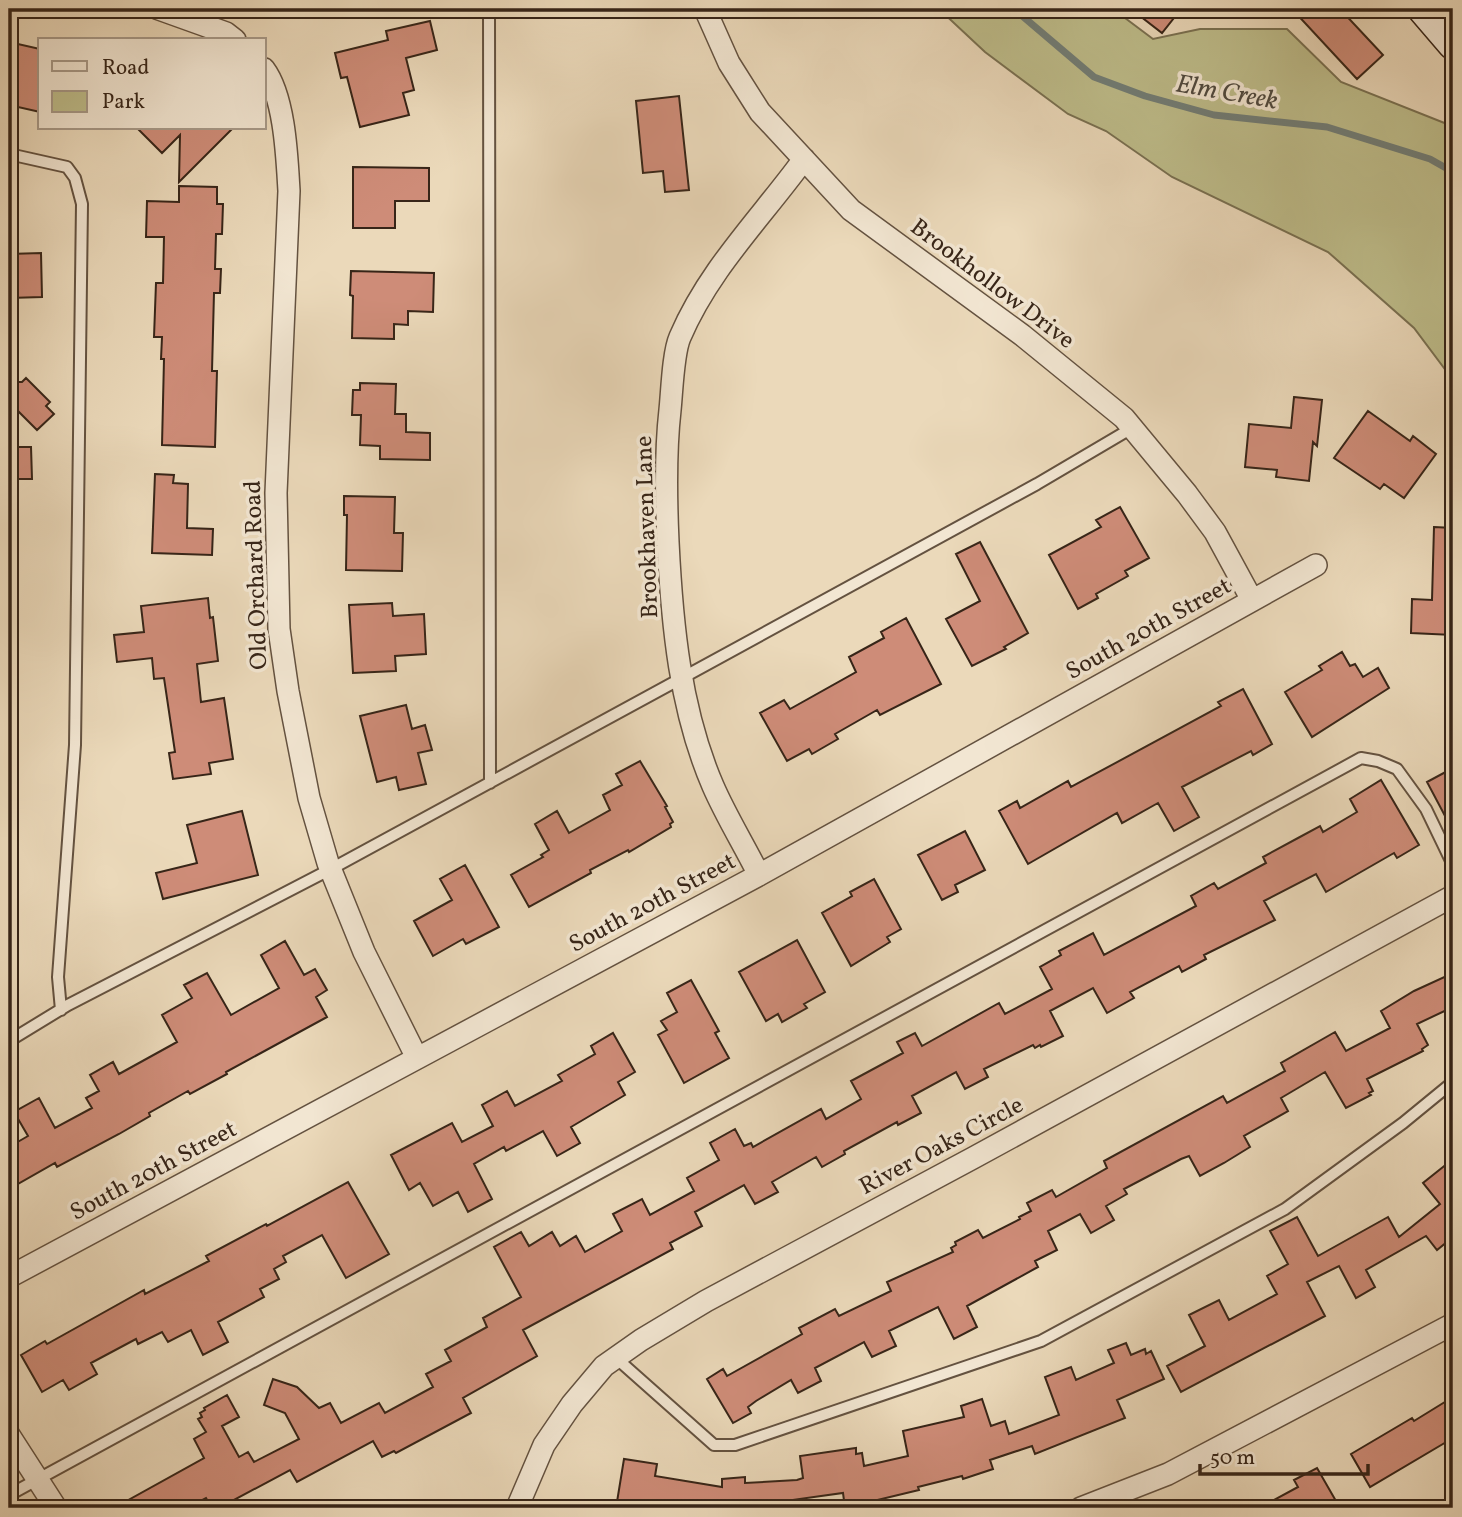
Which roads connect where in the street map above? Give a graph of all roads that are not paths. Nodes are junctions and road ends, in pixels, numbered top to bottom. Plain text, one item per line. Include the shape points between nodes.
1 (159, 9) edge
2 (489, 9) edge
3 (705, 9) edge
4 (1423, 9) edge
5 (232, 38) edge
6 (1453, 44) edge
7 (266, 74) edge
8 (9, 154) edge
9 (804, 159) junction
10 (1132, 428) junction
11 (1316, 565) dead end
12 (1252, 600) junction
13 (682, 678) junction
14 (490, 783) junction
15 (1453, 865) edge
16 (331, 869) junction
17 (759, 875) junction
18 (1453, 895) edge
19 (61, 1010) junction
20 (9, 1041) edge
21 (417, 1058) junction
22 (1453, 1082) edge
23 (9, 1277) edge
24 (1453, 1324) edge
25 (616, 1358) junction
26 (9, 1435) edge
27 (37, 1479) junction
28 (9, 1495) edge
29 (56, 1508) edge
30 (517, 1508) edge
31 (1081, 1508) edge

1 - 5 street
2 - 14 lane
3 - 9 street, Brookhollow Drive via 729,63 760,112
4 - 6 main road
7 - 16 street, Old Orchard Road via 278,102 289,191 276,493 279,629 309,798
8 - 19 lane via 67,167 82,204 75,744 58,977
9 - 10 street, Brookhollow Drive via 851,210 1023,335
9 - 13 street, Brookhaven Lane via 743,234 678,339 666,500
10 - 12 street, Brookhollow Drive via 1215,532
10 - 13 lane
11 - 12 street, South 20th Street
12 - 17 street, South 20th Street
13 - 14 lane
13 - 17 street, Brookhaven Lane via 713,785
14 - 16 lane
15 - 27 lane via 1426,808 1397,769 1361,758
16 - 19 lane
16 - 21 street, Old Orchard Road via 364,951
17 - 21 street, South 20th Street
18 - 25 street, River Oaks Circle via 706,1301
19 - 20 lane
21 - 23 street, South 20th Street
22 - 25 lane via 1285,1209 1041,1341 734,1445 714,1445
24 - 31 street via 1168,1474
25 - 30 street, River Oaks Circle via 572,1404 544,1445
26 - 27 street
27 - 28 lane
27 - 29 street

